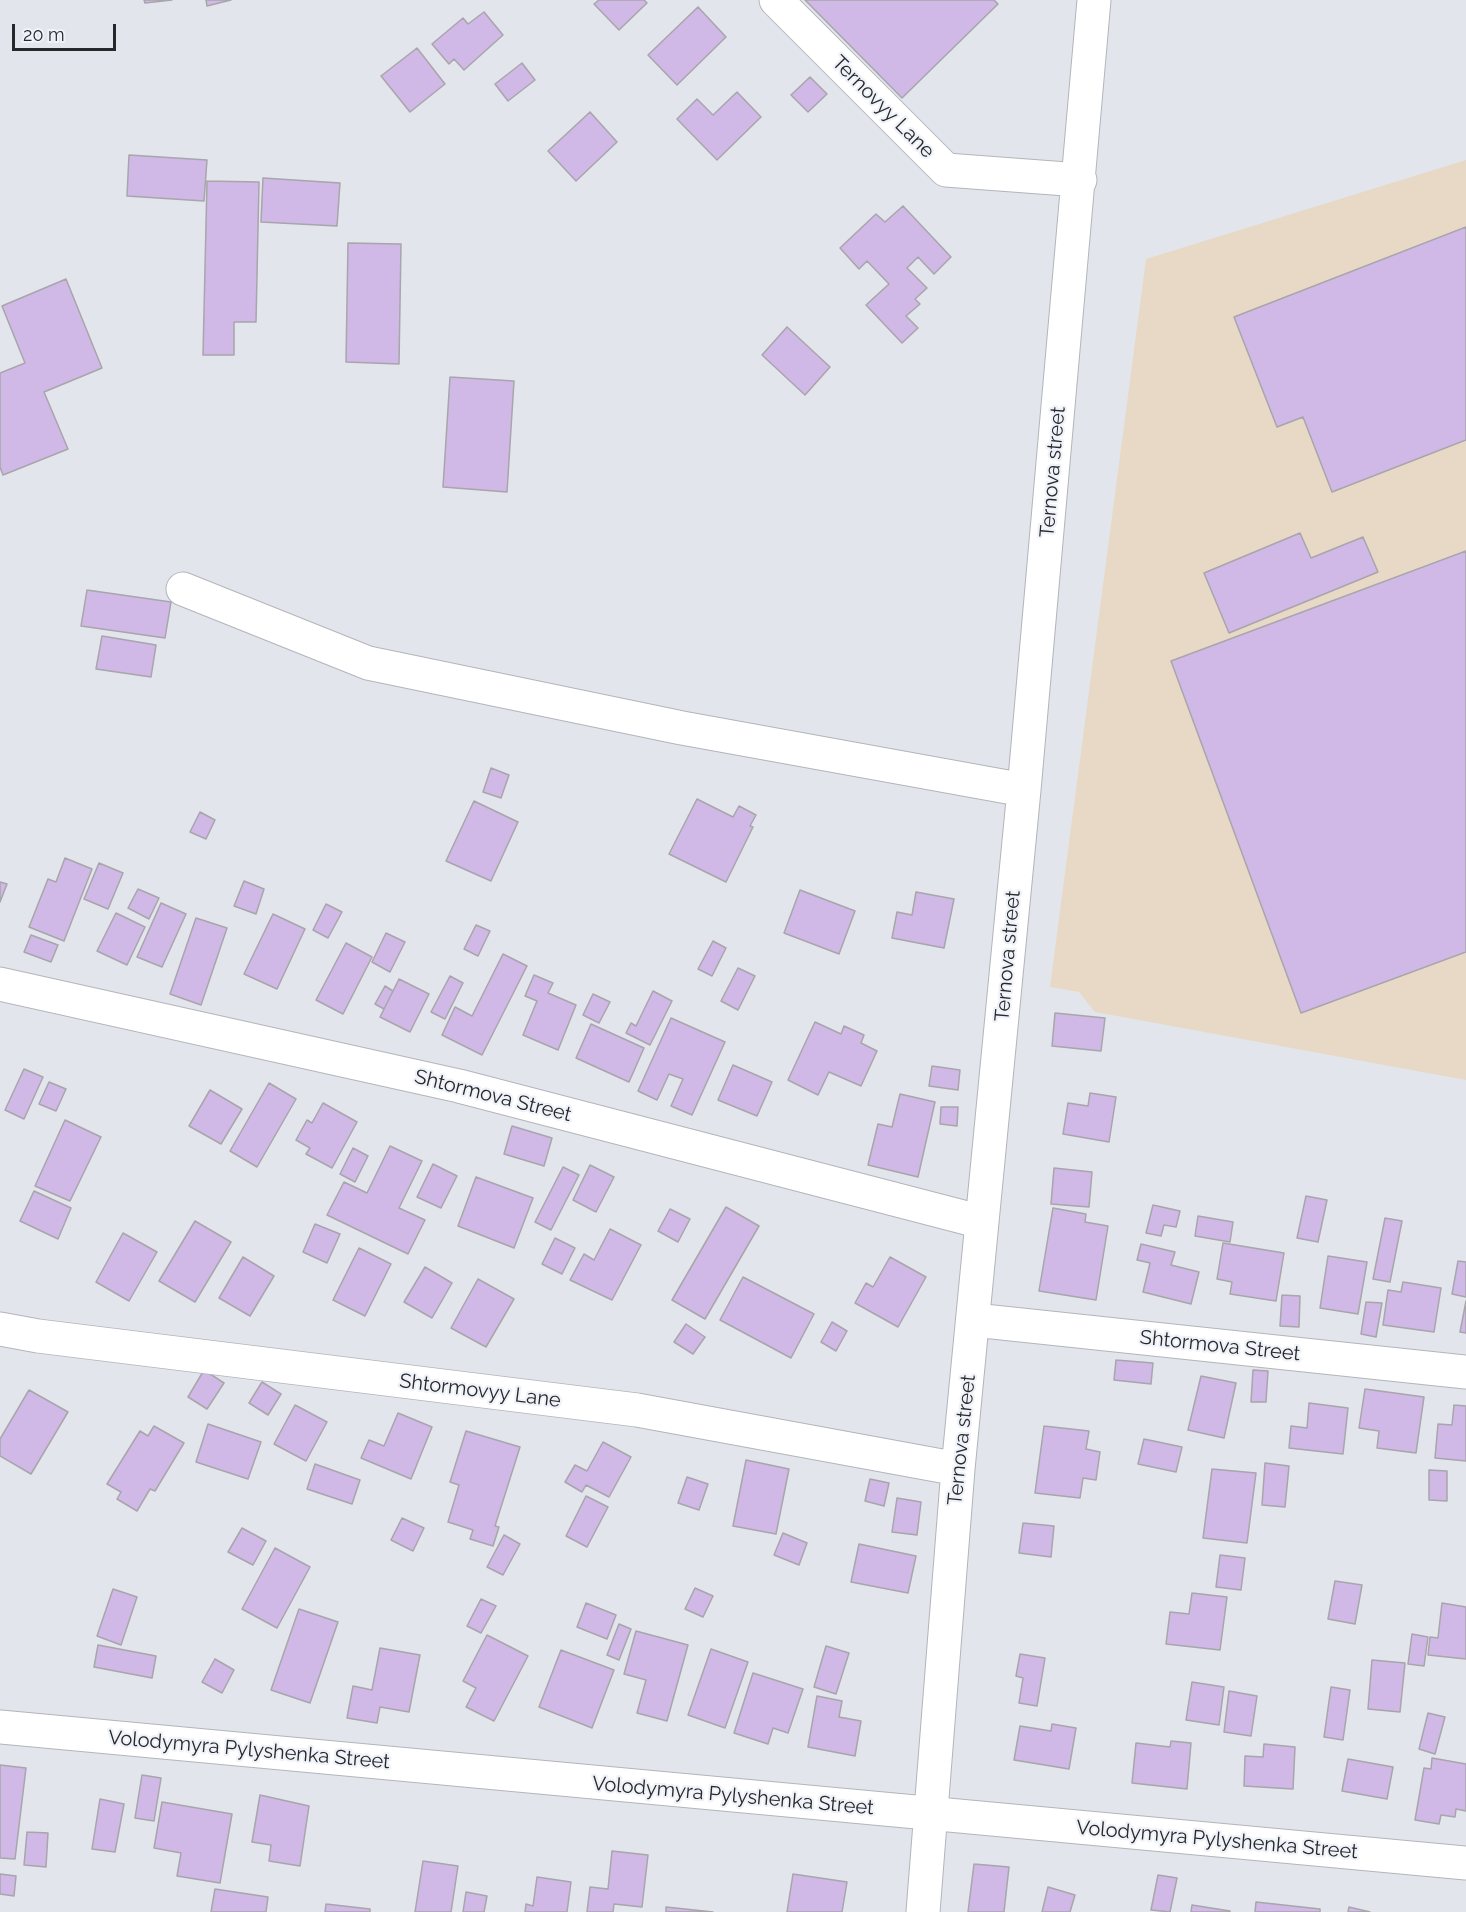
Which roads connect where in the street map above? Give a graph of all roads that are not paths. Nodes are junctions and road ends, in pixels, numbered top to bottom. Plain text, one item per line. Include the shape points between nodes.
1 (776, 0) edge
2 (1094, 0) edge
3 (1080, 180) junction
4 (183, 589) dead end
5 (1024, 790) junction
6 (0, 984) edge
7 (982, 1222) junction
8 (974, 1320) junction
9 (0, 1329) edge
10 (1466, 1372) edge
11 (958, 1469) junction
12 (0, 1727) edge
13 (932, 1815) junction
14 (1466, 1863) edge
15 (923, 1912) edge

1 - 3 street, Ternovyy Lane via 946,170
2 - 3 street, Ternova street
3 - 5 street, Ternova street
4 - 5 street via 368,663 682,728
5 - 7 street, Ternova street
6 - 7 street, Shtormova Street via 459,1086
7 - 8 street, Ternova street
8 - 10 street, Shtormova Street
8 - 11 street, Ternova street
9 - 11 street, Shtormovyy Lane via 637,1410
11 - 13 street, Ternova street
12 - 13 street, Volodymyra Pylyshenka Street
13 - 14 street, Volodymyra Pylyshenka Street
13 - 15 street, Ternova street

